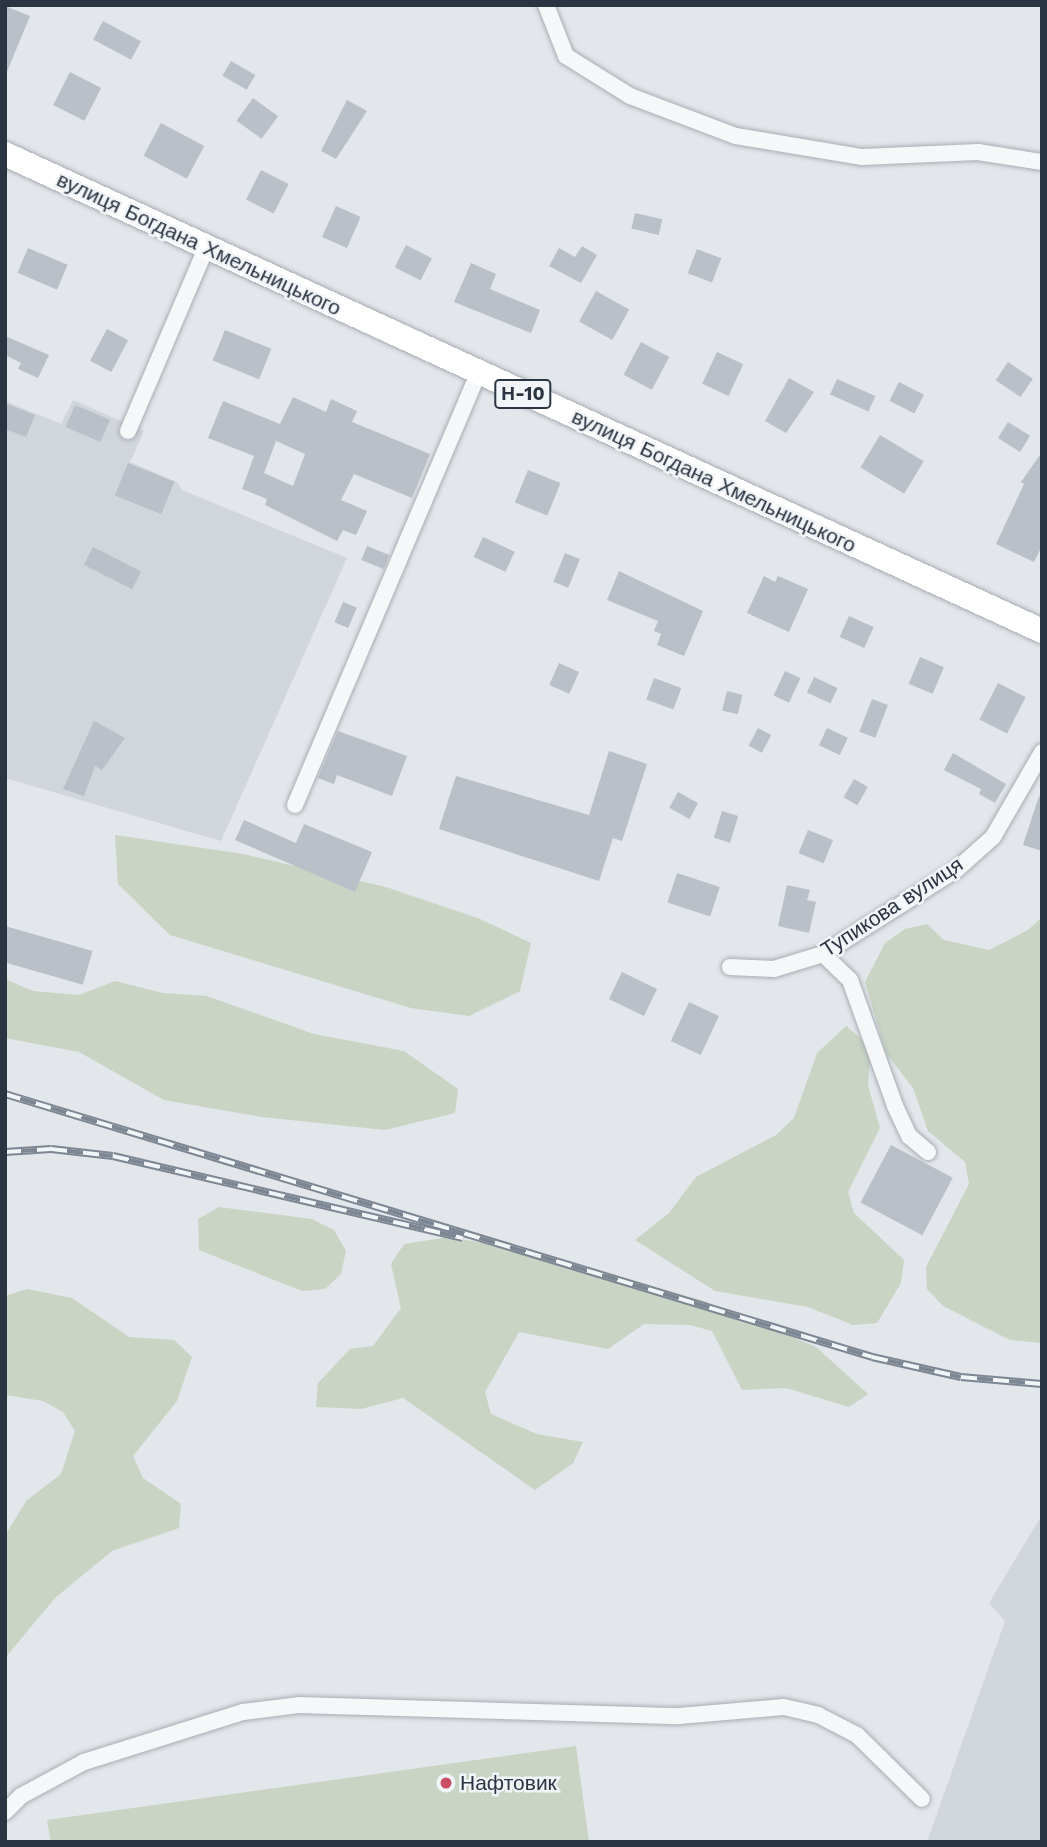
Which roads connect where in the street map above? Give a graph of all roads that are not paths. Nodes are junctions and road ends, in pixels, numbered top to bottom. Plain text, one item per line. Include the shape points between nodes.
1 (546, 5) edge
2 (5, 154) edge
3 (1042, 162) edge
4 (206, 248) junction
5 (478, 373) junction
6 (128, 431) dead end
7 (1042, 631) edge
8 (1042, 752) edge
9 (295, 805) dead end
10 (823, 954) junction
11 (730, 967) dead end
12 (928, 1152) dead end
13 (922, 1799) dead end
14 (5, 1812) edge

1 - 3 street via 566,56 630,96 736,136 862,157 978,152
2 - 4 main road, вулиця Богдана Хмельницького / Н-10
4 - 5 main road, вулиця Богдана Хмельницького / Н-10
4 - 6 street
5 - 7 main road, вулиця Богдана Хмельницького / Н-10
5 - 9 street
8 - 10 street, Тупикова вулиця via 993,836 956,870
10 - 11 street, Тупикова вулиця via 774,969
10 - 12 street via 850,980 895,1106 909,1136
13 - 14 street via 857,1735 818,1715 784,1707 680,1716 299,1705 243,1712 85,1762 21,1796

